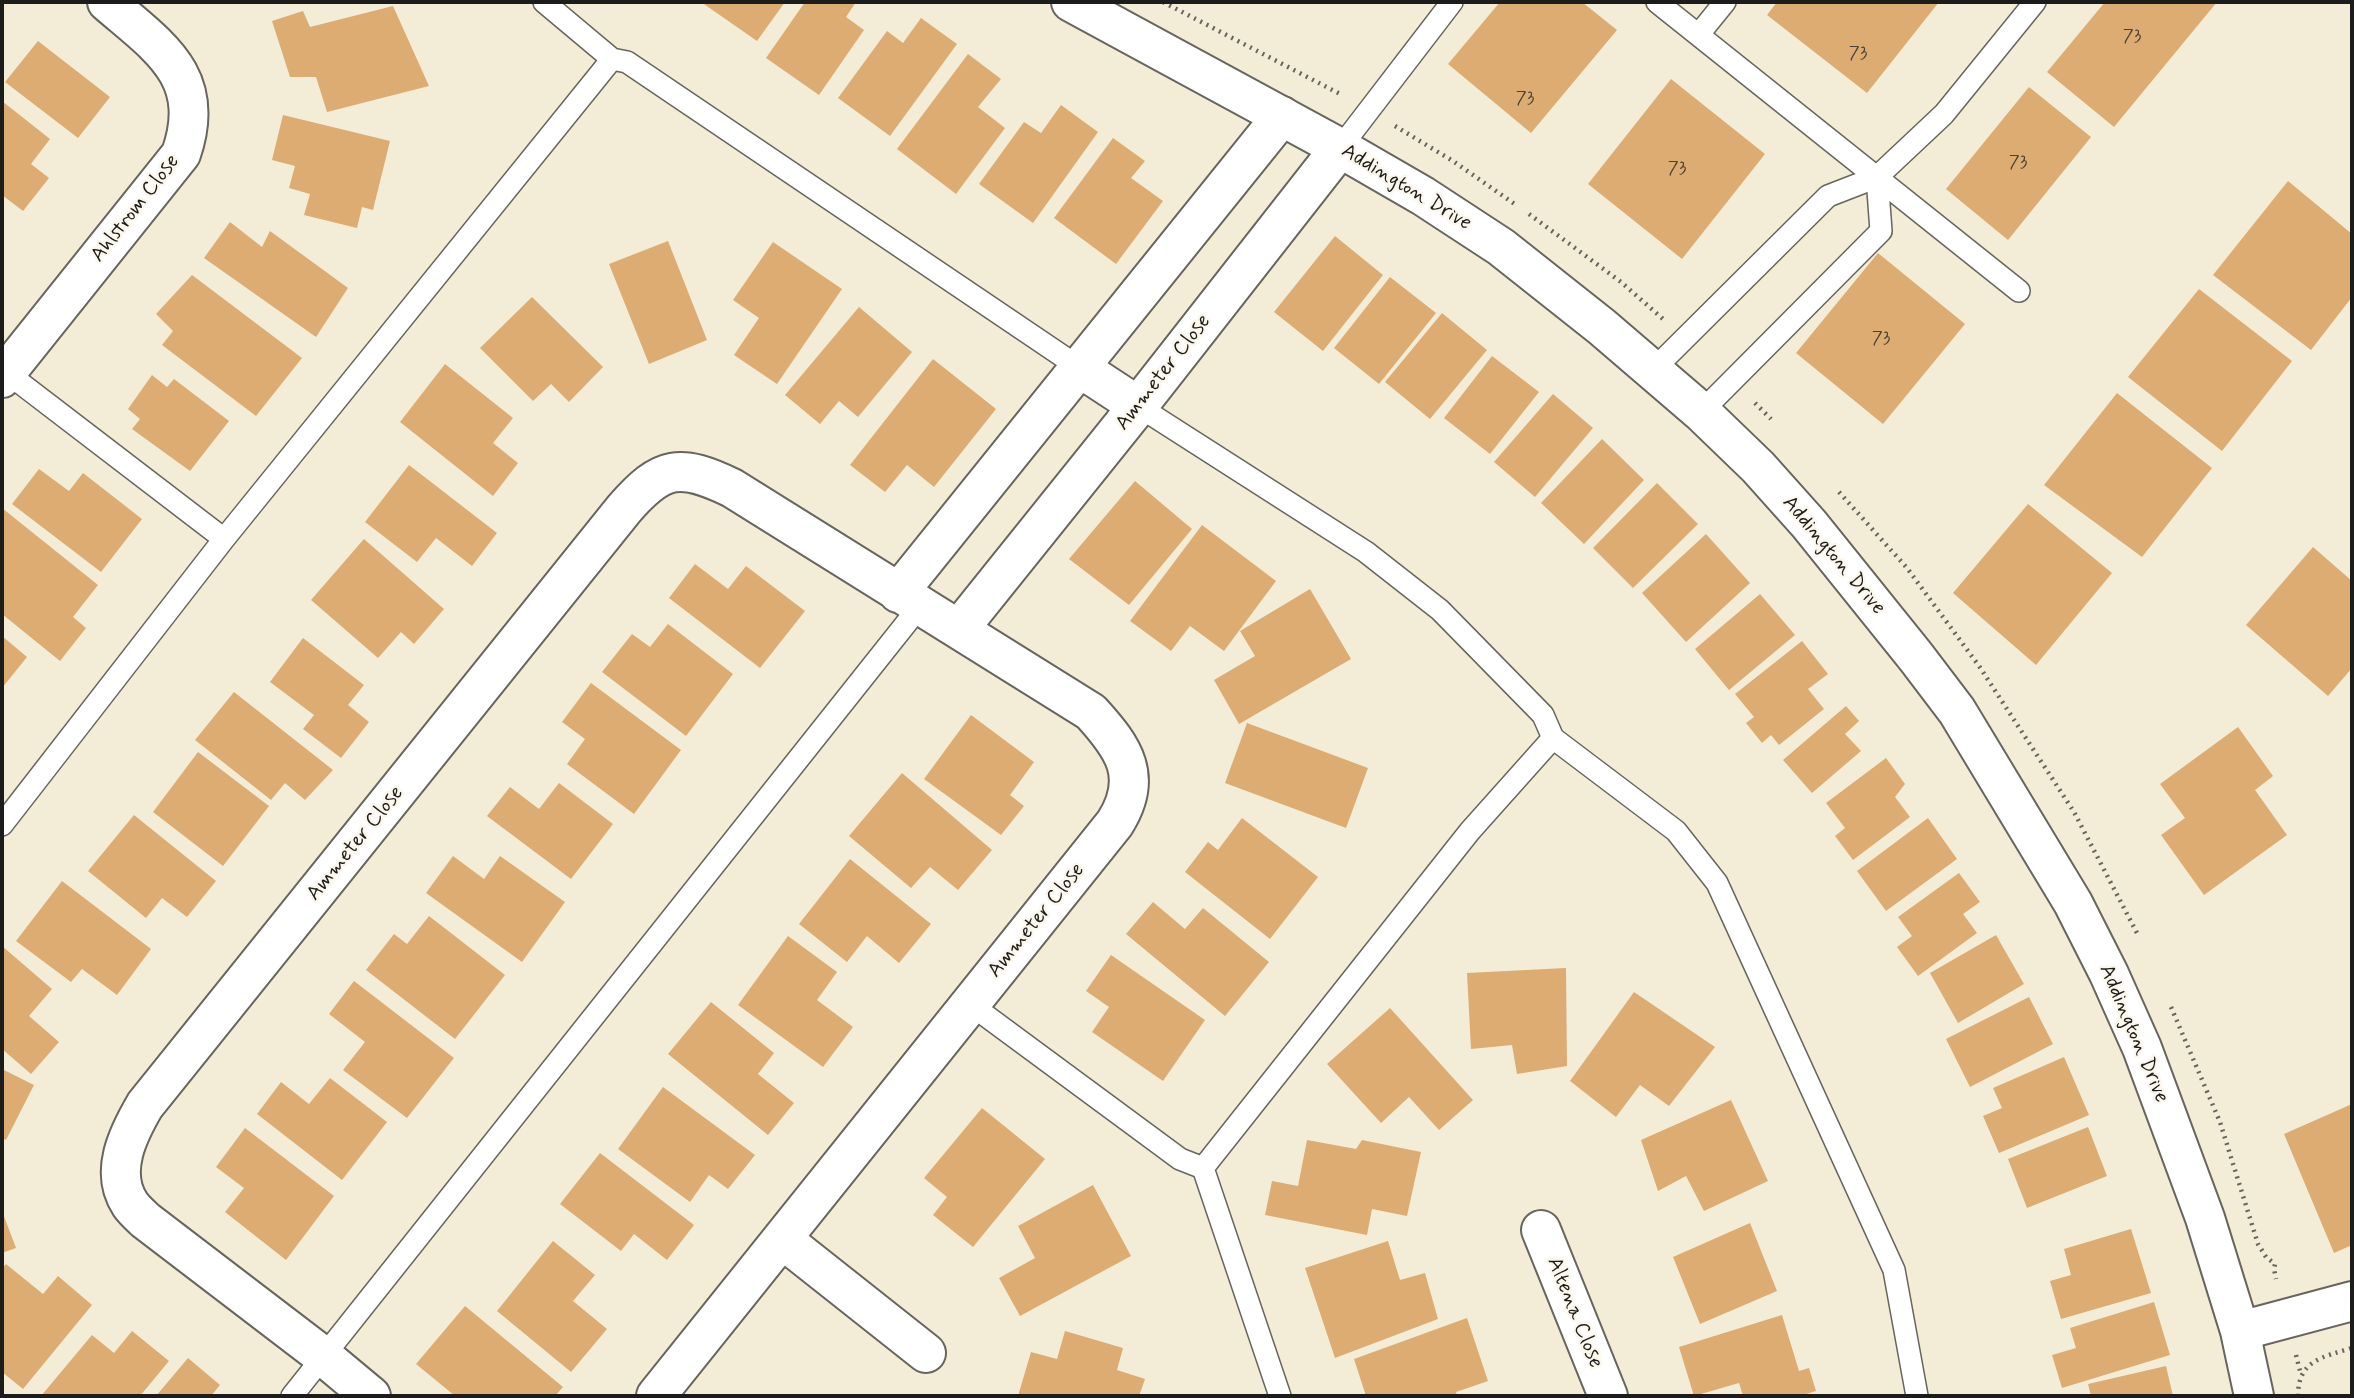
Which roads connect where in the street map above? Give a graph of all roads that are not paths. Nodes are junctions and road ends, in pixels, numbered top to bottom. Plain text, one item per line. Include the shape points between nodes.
1 (107, 2) edge
2 (544, 2) edge
3 (1071, 2) edge
4 (1452, 2) edge
5 (1657, 2) edge
6 (1725, 2) edge
7 (2035, 2) edge
8 (1699, 34) junction
9 (612, 59) junction
10 (1282, 116) junction
11 (1340, 148) junction
12 (1877, 177) junction
13 (2019, 292) dead end
14 (1080, 368) junction
15 (1653, 370) junction
16 (4, 375) edge
17 (1138, 406) junction
18 (1701, 412) junction
19 (224, 539) junction
20 (909, 599) junction
21 (958, 629) junction
22 (1553, 738) junction
23 (2, 825) edge
24 (970, 1004) junction
25 (1203, 1168) junction
26 (1541, 1230) dead end
27 (782, 1240) junction
28 (2352, 1301) edge
29 (2241, 1331) junction
30 (926, 1353) dead end
31 (323, 1356) junction
32 (292, 1396) edge
33 (371, 1396) edge
34 (656, 1396) edge
35 (1280, 1396) edge
36 (1608, 1396) edge
37 (1917, 1396) edge
38 (2254, 1396) edge

1 - 16 street, Ahlstrom Close via 177,67 190,110 187,136 181,154
2 - 9 lane
3 - 10 street, Addington Drive
4 - 11 lane
5 - 8 lane
6 - 8 lane
7 - 12 lane via 1944,114
8 - 12 lane
9 - 14 lane via 626,62
9 - 19 lane
10 - 11 street, Addington Drive
10 - 14 street
11 - 15 street, Addington Drive via 1501,247
11 - 17 street, Ammeter Close
12 - 13 lane
12 - 15 lane via 1828,196
12 - 18 lane via 1881,231
14 - 17 street
14 - 20 street
15 - 18 street, Addington Drive
16 - 19 lane
17 - 21 street, Ammeter Close
17 - 22 lane via 1366,552 1440,610 1543,715
18 - 29 street, Addington Drive via 1800,515 1957,711 2073,903 2142,1048
19 - 23 lane
20 - 21 street, Ammeter Close
20 - 31 lane
20 - 31 street, Ammeter Close via 732,488 692,472 656,478 624,509 145,1105 122,1155 121,1179 129,1202 145,1220
21 - 24 street, Ammeter Close via 1091,712 1119,746 1128,767 1129,785 1126,806 1115,823
22 - 25 lane via 1470,831
22 - 37 lane via 1676,831 1717,883 1894,1270
24 - 25 lane via 1180,1159
24 - 27 street, Ammeter Close
25 - 35 lane
26 - 36 street, Altena Close
27 - 30 street
27 - 34 street, Ammeter Close
28 - 29 street
29 - 38 street, Addington Drive
31 - 32 lane
31 - 33 street, Ammeter Close

